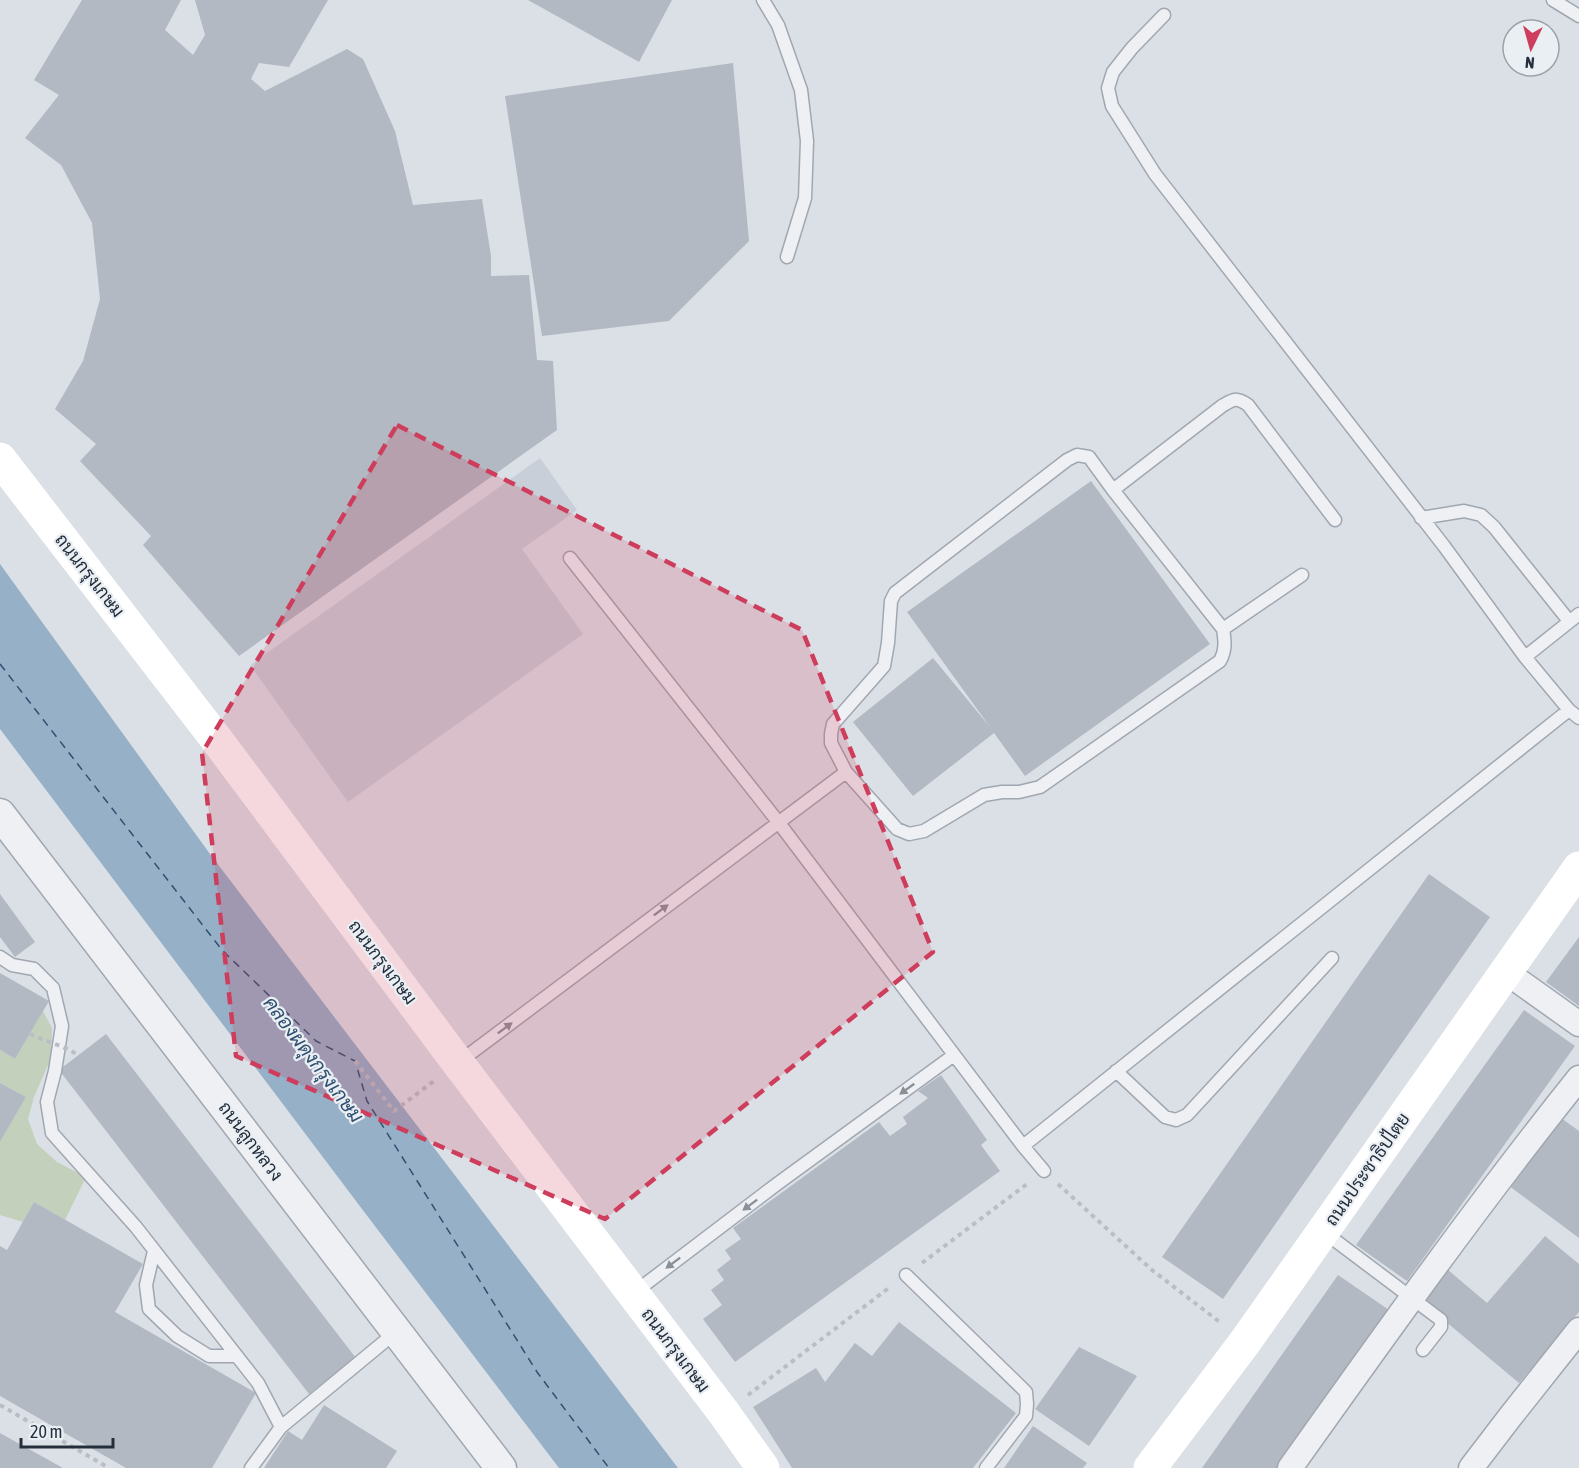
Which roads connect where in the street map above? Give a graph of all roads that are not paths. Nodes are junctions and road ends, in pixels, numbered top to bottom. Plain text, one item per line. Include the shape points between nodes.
1 (763, 0) edge
2 (1553, 0) edge
3 (1164, 15) dead end
4 (1579, 16) edge
5 (787, 257) dead end
6 (0, 459) edge
7 (1113, 490) junction
8 (1421, 518) junction
9 (1335, 520) dead end
10 (570, 558) dead end
11 (1302, 575) dead end
12 (1574, 617) edge
13 (1223, 629) junction
14 (1525, 657) junction
15 (1574, 714) edge
16 (846, 772) junction
17 (0, 814) edge
18 (779, 823) junction
19 (1579, 867) edge
20 (0, 957) edge
21 (1332, 958) dead end
22 (1506, 972) junction
23 (1579, 1024) edge
24 (954, 1055) junction
25 (458, 1063) junction
26 (1116, 1071) junction
27 (1579, 1078) edge
28 (1023, 1146) junction
29 (1044, 1171) road end
30 (1323, 1231) junction
31 (154, 1251) junction
32 (906, 1275) road end
33 (633, 1294) junction
34 (1412, 1298) junction
35 (1579, 1330) edge
36 (397, 1331) junction
37 (1423, 1350) dead end
38 (236, 1356) junction
39 (281, 1427) junction
40 (251, 1468) edge
41 (501, 1468) edge
42 (763, 1468) edge
43 (986, 1468) edge
44 (1150, 1468) edge
45 (1290, 1468) edge
46 (1471, 1468) edge

1 - 5 lane via 778,25 801,90 807,141 805,198
2 - 4 lane
3 - 8 lane via 1113,72 1108,88 1112,106 1155,174
6 - 25 main road, ถนนกรุงเกษม via 217,740
7 - 9 lane via 1222,406 1241,400
7 - 13 lane
7 - 16 lane via 1089,457 1077,455 895,592 884,666 833,724 831,743
8 - 12 lane via 1464,511 1481,515
8 - 14 lane
10 - 18 lane
11 - 13 lane
12 - 14 lane
13 - 16 lane via 1225,642 1220,661 1040,787 984,795 924,831 909,834 897,829
14 - 15 lane
15 - 26 lane
16 - 18 lane
17 - 36 street, ถนนลูกหลวง
18 - 24 lane
25 -> 18 lane
19 - 22 main road, ถนนประชาธิปไตย
20 - 31 lane via 12,965 34,969 53,988 63,1026 47,1102 52,1133
21 - 26 lane via 1187,1115 1176,1120 1166,1117
22 - 23 street
22 - 30 main road, ถนนประชาธิปไตย
24 - 28 lane
24 -> 33 lane
25 - 33 main road, ถนนกรุงเกษม
26 - 28 lane
27 - 34 street via 1516,1156
28 - 29 lane
30 - 34 lane
30 - 44 main road, ถนนประชาธิปไตย
31 - 38 lane
31 - 38 lane via 146,1285 149,1309 177,1336 209,1356
32 - 43 lane via 1026,1392 1026,1416
33 - 42 main road, ถนนกรุงเกษม
34 - 37 lane via 1441,1320 1442,1327
34 - 45 street
35 - 46 street
36 - 39 lane
36 - 41 street, ถนนลูกหลวง
38 - 39 lane via 258,1383
39 - 40 lane

